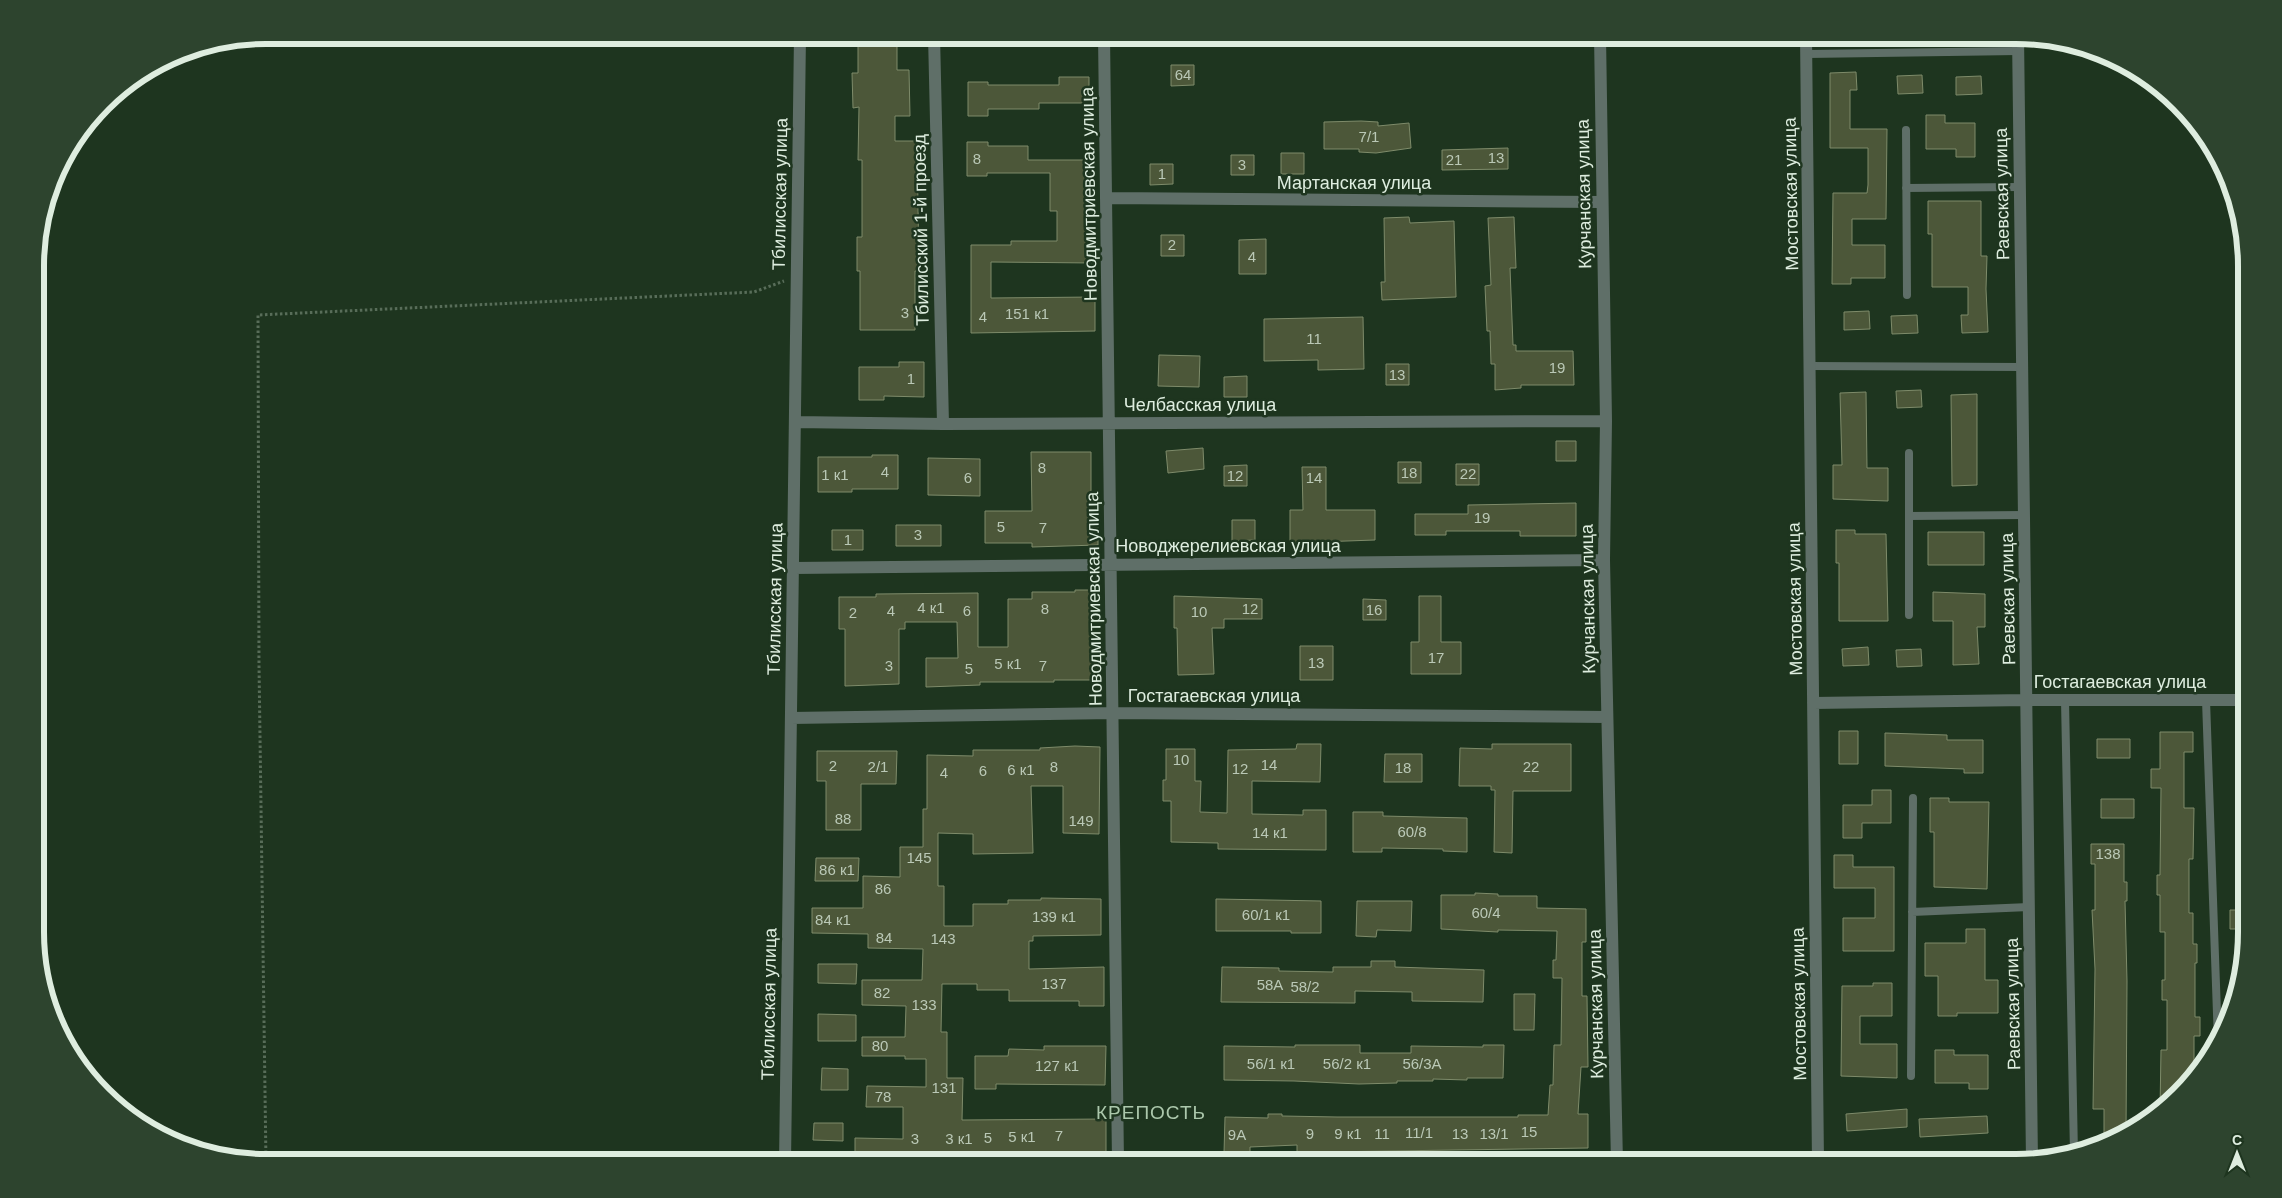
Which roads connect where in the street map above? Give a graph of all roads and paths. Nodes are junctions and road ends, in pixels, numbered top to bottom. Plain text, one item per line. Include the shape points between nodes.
1 (800, 44) edge
2 (934, 44) edge
3 (1104, 44) edge
4 (1600, 44) edge
5 (1806, 44) edge
6 (2018, 44) edge
7 (2018, 51) junction
8 (1807, 54) junction
9 (1906, 130) dead end
10 (2020, 187) junction
11 (1906, 188) junction
12 (1106, 198) junction
13 (1601, 202) junction
14 (796, 276) junction
15 (1907, 295) dead end
16 (1810, 366) junction
17 (2022, 367) junction
18 (1606, 421) junction
19 (795, 422) junction
20 (1109, 423) junction
21 (943, 424) junction
22 (1909, 453) dead end
23 (2024, 515) junction
24 (1909, 516) junction
25 (1604, 560) junction
26 (1111, 564) junction
27 (793, 568) junction
28 (1909, 615) dead end
29 (2026, 700) junction
30 (2066, 700) junction
31 (2206, 700) junction
32 (2238, 700) edge
33 (1814, 704) junction
34 (1113, 713) junction
35 (1607, 717) junction
36 (791, 718) junction
37 (1913, 798) dead end
38 (2029, 907) junction
39 (1912, 912) junction
40 (2217, 1025) edge
41 (1911, 1076) dead end
42 (2074, 1147) edge
43 (266, 1154) edge
44 (785, 1154) edge
45 (1118, 1154) edge
46 (1617, 1154) edge
47 (1818, 1154) edge
48 (2032, 1154) edge

1 - 14 street, Тбилисская улица
2 - 21 street, Тбилисский 1-й проезд
3 - 12 street, Новодмитриевская улица
4 - 13 street, Курчанская улица
5 - 8 street, Мостовская улица
6 - 7 street, Раевская улица
7 - 8 lane
7 - 10 street, Раевская улица
8 - 16 street, Мостовская улица
9 - 11 lane
10 - 11 lane
10 - 17 street, Раевская улица
11 - 15 lane
12 - 13 street, Мартанская улица
12 - 20 street, Новодмитриевская улица
13 - 18 street, Курчанская улица
14 - 19 street, Тбилисская улица
14 - 43 path via 754,292 258,315
16 - 17 lane
16 - 33 street, Мостовская улица
17 - 23 street, Раевская улица
18 - 20 street, Челбасская улица
18 - 25 street, Курчанская улица
19 - 21 street, Челбасская улица
19 - 27 street, Тбилисская улица
20 - 21 street, Челбасская улица
20 - 26 street, Новодмитриевская улица
22 - 24 lane
23 - 24 lane
23 - 29 street, Раевская улица
24 - 28 lane
25 - 26 street, Новоджерелиевская улица
25 - 35 street, Курчанская улица
26 - 27 street, Новоджерелиевская улица
26 - 34 street, Новодмитриевская улица
27 - 36 street, Тбилисская улица
29 - 30 street, Гостагаевская улица
29 - 33 street, Гостагаевская улица
29 - 38 street, Раевская улица
30 - 31 street, Гостагаевская улица
30 - 42 lane
31 - 32 street, Гостагаевская улица
31 - 40 lane
33 - 47 street, Мостовская улица
34 - 35 street, Гостагаевская улица
34 - 36 street, Гостагаевская улица
34 - 45 street, Новодмитриевская улица
35 - 46 street, Курчанская улица
36 - 44 street, Тбилисская улица
37 - 39 lane
38 - 39 lane
38 - 48 street, Раевская улица
39 - 41 lane

